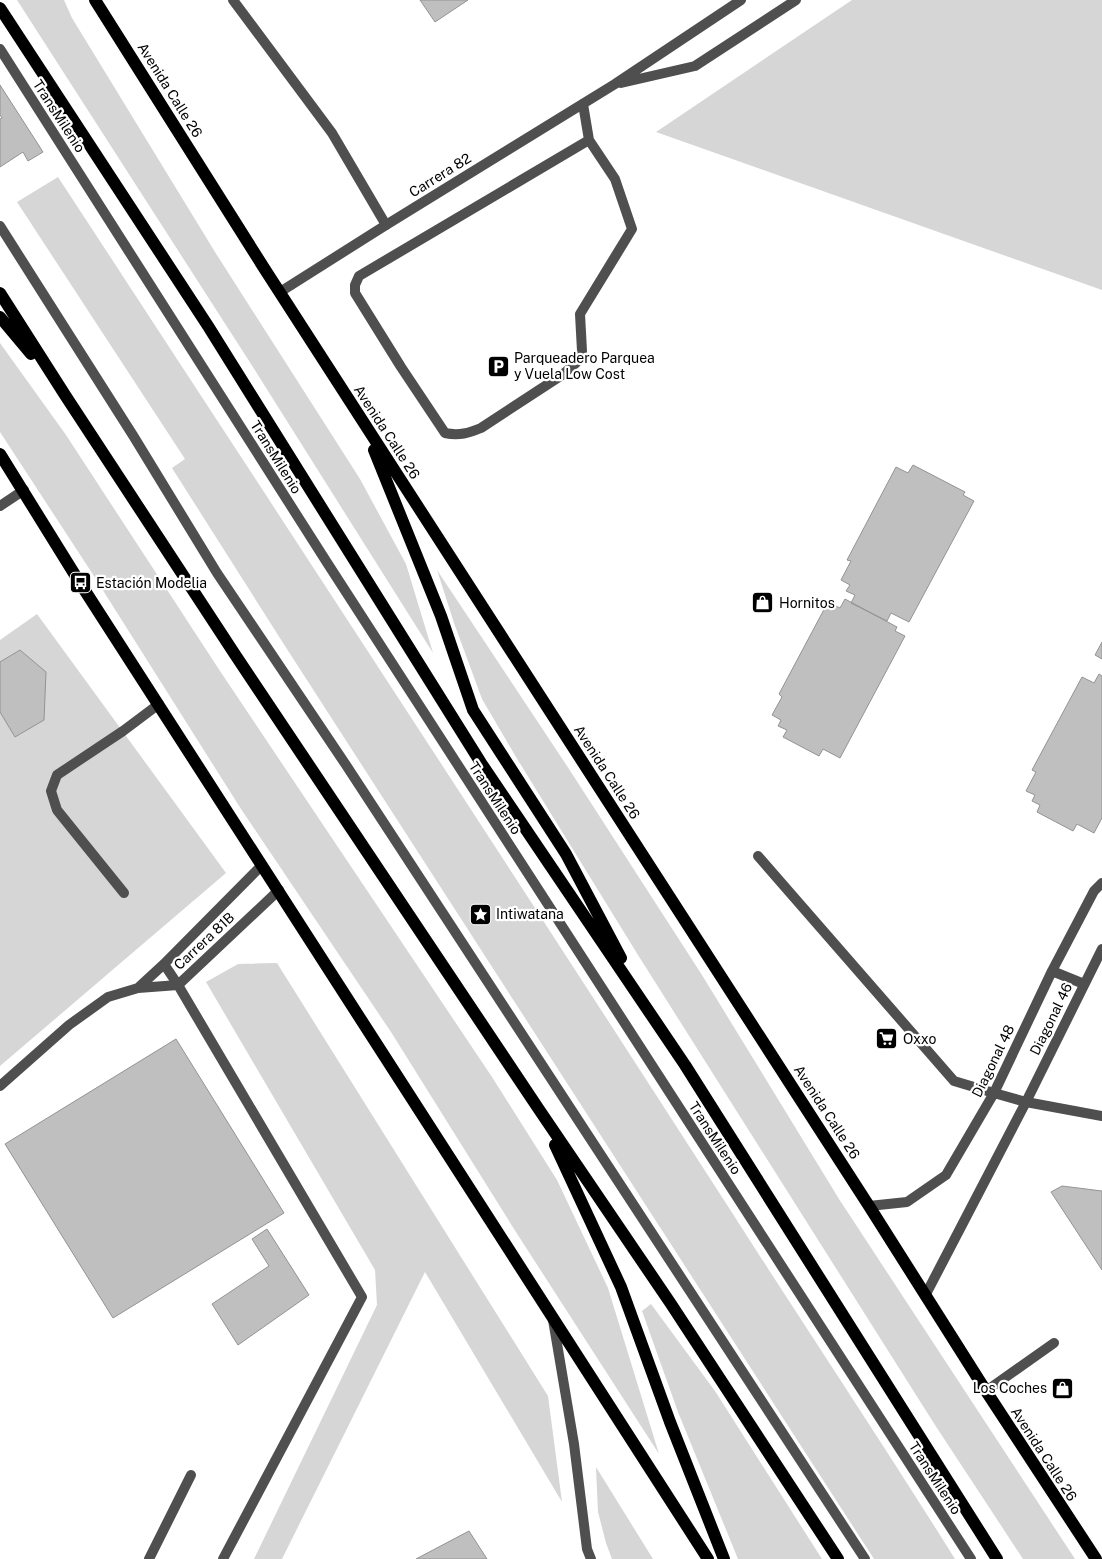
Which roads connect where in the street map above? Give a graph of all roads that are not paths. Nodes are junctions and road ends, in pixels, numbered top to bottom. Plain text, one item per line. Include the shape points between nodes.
1 (95, 0) edge
2 (233, 0) edge
3 (741, 0) edge
4 (796, 0) edge
5 (0, 8) edge
6 (0, 49) edge
7 (615, 84) junction
8 (583, 104) junction
9 (589, 140) junction
10 (386, 225) junction
11 (0, 226) edge
12 (280, 292) junction
13 (0, 293) edge
14 (0, 317) edge
15 (65, 394) junction
16 (364, 423) junction
17 (0, 454) edge
18 (24, 490) junction
19 (0, 506) edge
20 (158, 704) junction
21 (758, 856) dead end
22 (262, 864) junction
23 (1102, 883) edge
24 (279, 890) junction
25 (124, 893) dead end
26 (1102, 949) edge
27 (164, 964) junction
28 (1052, 971) junction
29 (1084, 984) junction
30 (178, 985) junction
31 (138, 988) junction
32 (652, 1015) junction
33 (0, 1086) edge
34 (994, 1093) junction
35 (1026, 1102) junction
36 (538, 1108) junction
37 (1102, 1116) edge
38 (869, 1206) junction
39 (926, 1296) junction
40 (552, 1319) junction
41 (1054, 1343) dead end
42 (986, 1391) junction
43 (191, 1475) dead end
44 (150, 1559) edge
45 (223, 1559) edge
46 (591, 1559) edge
47 (708, 1559) edge
48 (724, 1559) edge
49 (838, 1559) edge
50 (865, 1559) edge
51 (971, 1559) edge
52 (997, 1559) edge
53 (1096, 1559) edge

1 - 12 main road, Avenida Calle 26
2 - 10 street via 332,133
3 - 7 street, Carrera 82
4 - 7 street, Carrera 82 via 695,66
5 - 32 main road via 208,326 481,763
6 - 51 street, TransMilenio via 331,570
7 - 8 street, Carrera 82
8 - 9 street
8 - 10 street, Carrera 82
9 - 9 street via 615,179 632,228 580,314 582,351 576,363 562,375 482,428 470,433 445,433 355,293 359,276
10 - 12 street, Carrera 82
11 - 50 street via 217,573
12 - 16 main road, Avenida Calle 26
13 - 15 main road
14 - 15 main road
15 - 36 main road
16 - 32 main road via 441,616 473,710 566,854
16 - 38 main road, Avenida Calle 26
17 - 18 main road
18 - 19 street
18 - 20 main road
20 - 22 main road
20 - 25 street via 57,775 51,791 57,810
21 - 34 street via 954,1081
22 - 24 main road
22 - 27 street, Carrera 81B
23 - 28 street, Diagonal 48 via 1094,891
24 - 30 street, Carrera 81B
24 - 40 main road
26 - 29 street, Diagonal 46
27 - 30 street
27 - 31 street, Carrera 81B
28 - 29 street
28 - 34 street, Diagonal 48
29 - 35 street, Diagonal 46
30 - 31 street, Carrera 81B
30 - 45 street via 362,1297
31 - 33 street, Carrera 81B via 108,997 69,1025
32 - 52 main road
34 - 35 street
34 - 38 street, Diagonal 48 via 946,1175 907,1202
35 - 37 street
35 - 39 street
36 - 48 main road via 621,1287
36 - 49 main road
38 - 39 main road, Avenida Calle 26
39 - 42 main road, Avenida Calle 26
40 - 46 street
40 - 47 main road
41 - 42 street
42 - 53 main road, Avenida Calle 26
43 - 44 street

